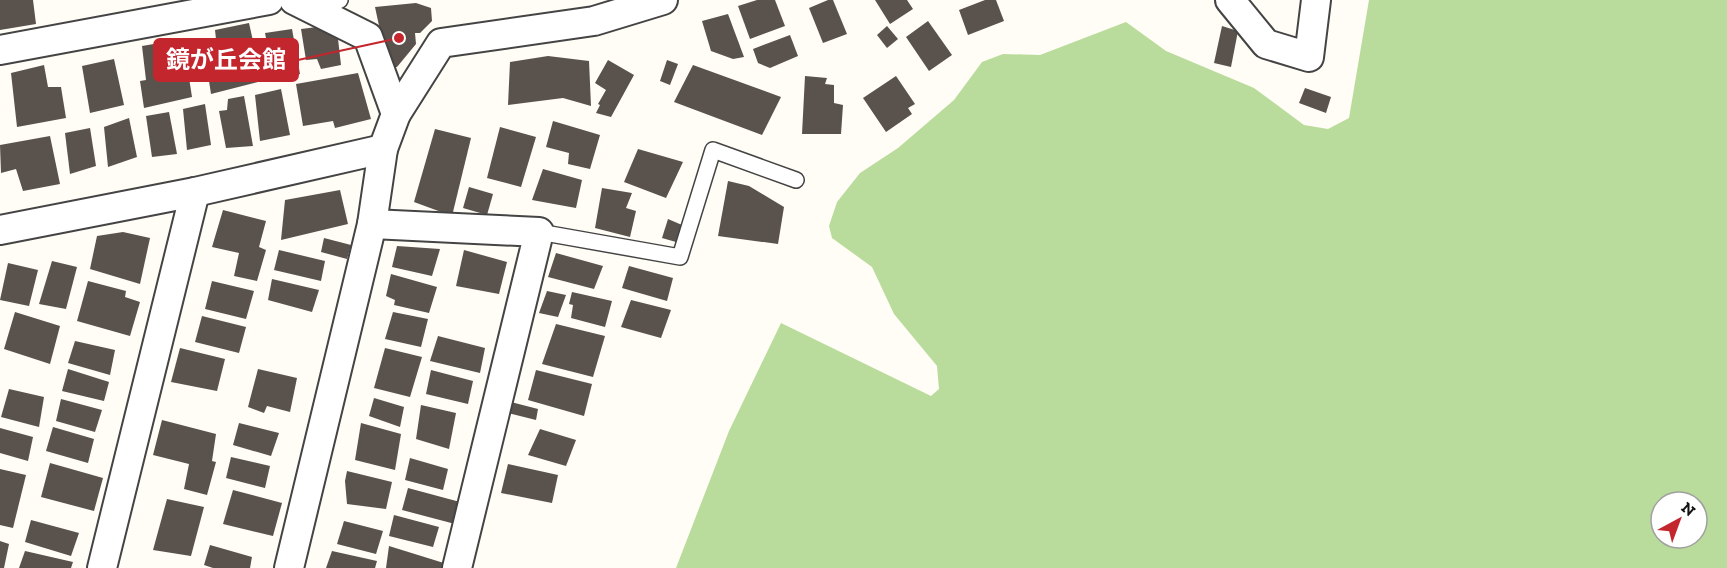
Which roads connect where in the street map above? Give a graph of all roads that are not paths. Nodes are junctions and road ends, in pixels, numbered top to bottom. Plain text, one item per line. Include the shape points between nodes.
1 (269, 0) edge
2 (663, 0) edge
3 (1230, 0) edge
4 (1316, 0) edge
5 (317, 4) edge
6 (596, 11) edge
7 (0, 50) edge
8 (396, 114) junction
9 (383, 149) junction
10 (796, 180) dead end
11 (195, 192) junction
12 (372, 224) junction
13 (1, 232) edge
14 (539, 232) junction
15 (102, 568) edge
16 (289, 568) edge
17 (458, 568) edge

1 - 7 street
2 - 6 street
3 - 4 street via 1266,44 1309,57
5 - 8 street via 368,37
6 - 8 street via 441,43
8 - 9 street
9 - 11 street
9 - 12 street
10 - 14 lane via 713,150 680,257
11 - 13 street
11 - 15 street
12 - 14 street
12 - 16 street
14 - 17 street

